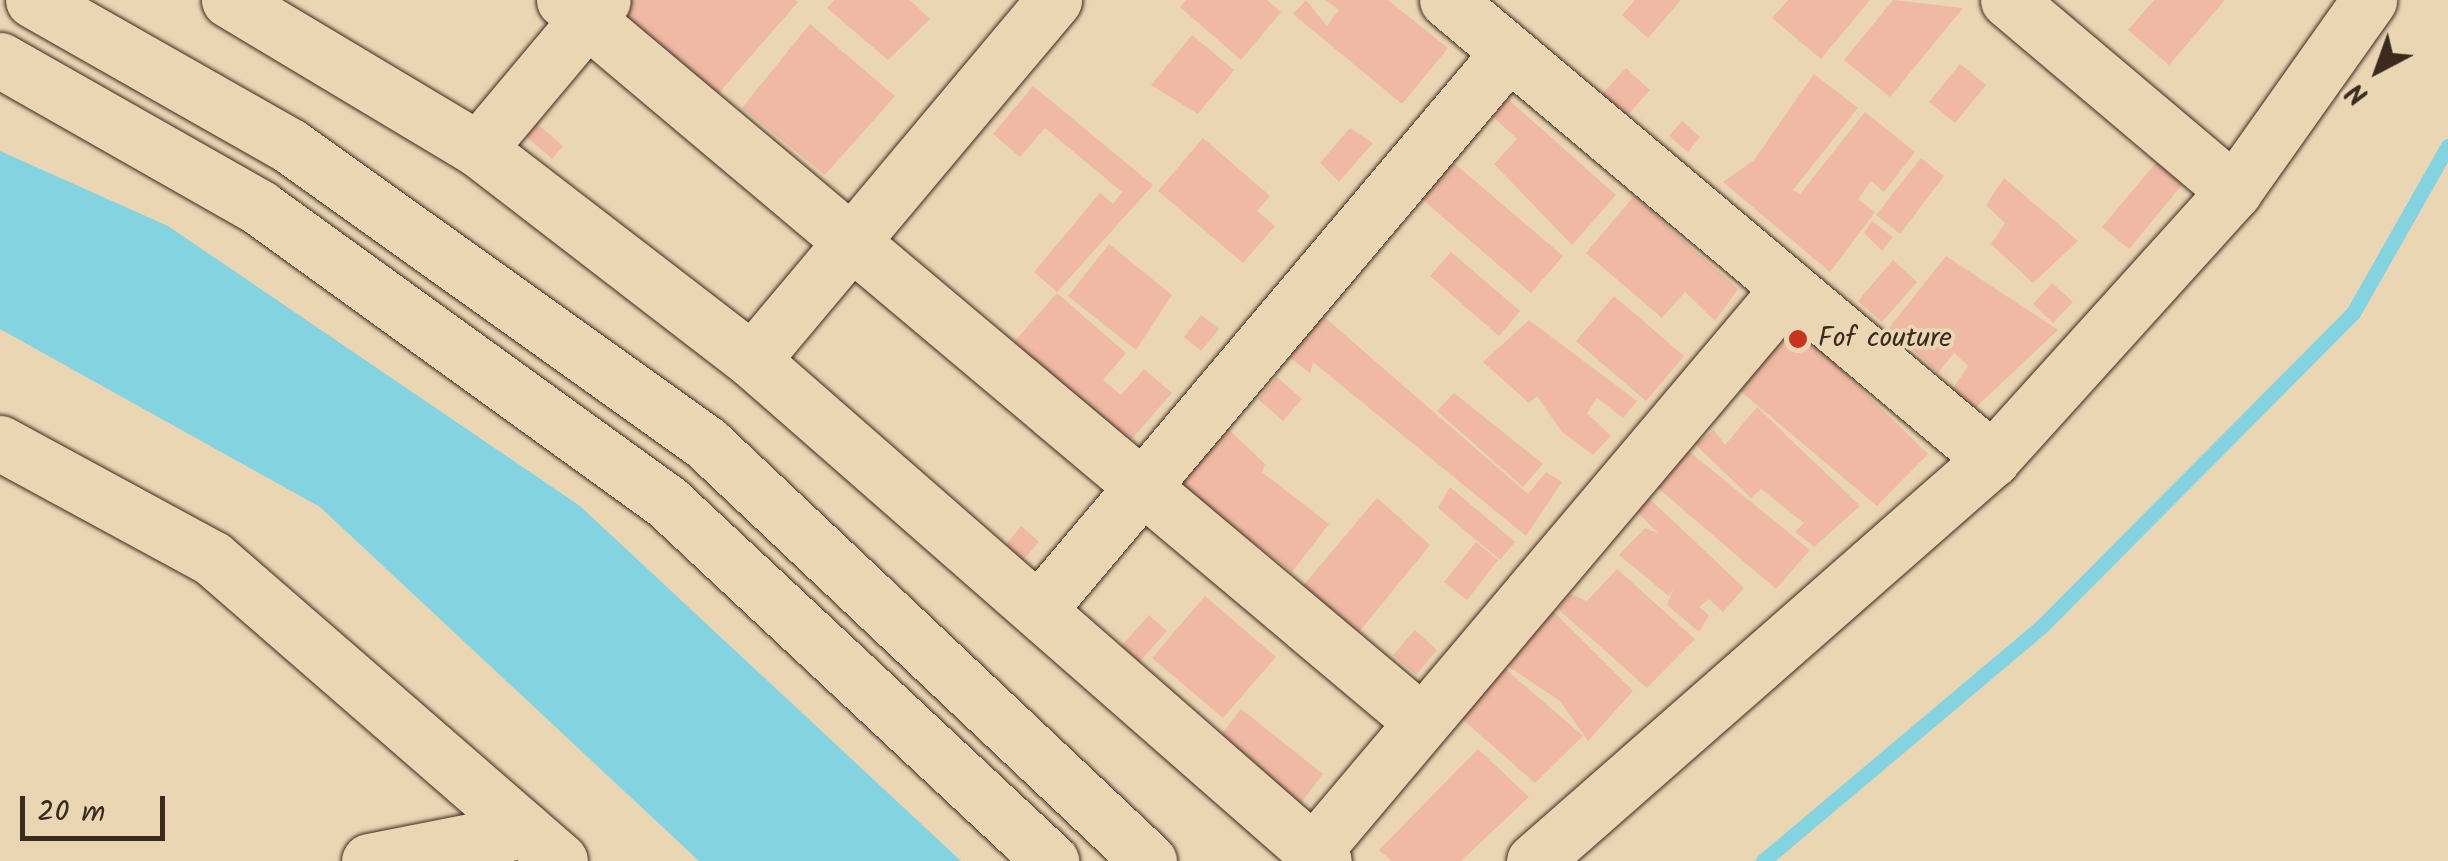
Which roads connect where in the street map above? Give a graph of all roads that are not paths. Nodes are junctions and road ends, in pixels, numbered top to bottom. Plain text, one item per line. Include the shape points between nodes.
1 (33, 0) edge
2 (228, 0) edge
3 (1054, 0) edge
4 (1447, 0) edge
5 (2008, 0) edge
6 (2369, 0) edge
7 (585, 6) edge
8 (1508, 52) junction
9 (0, 60) edge
10 (478, 148) junction
11 (2234, 190) junction
12 (851, 241) junction
13 (1788, 288) junction
14 (752, 360) junction
15 (0, 444) edge
16 (1992, 459) junction
17 (1142, 486) junction
18 (1038, 610) junction
19 (1422, 722) junction
20 (542, 846) edge
21 (1318, 857) edge
22 (369, 861) edge
23 (1051, 861) edge
24 (1149, 861) edge
25 (1534, 861) edge

1 - 24 street via 290,146 706,443
2 - 10 street
3 - 12 street
4 - 8 street
5 - 11 street
6 - 11 street
7 - 10 street
7 - 12 street
8 - 13 street
8 - 17 street
9 - 23 street via 260,208 668,502
10 - 14 street
11 - 16 street
12 - 14 street
12 - 17 street
13 - 16 street
13 - 19 street
14 - 18 street
15 - 20 street via 212,558
16 - 25 street
17 - 18 street
17 - 19 street
18 - 21 street
19 - 21 street
20 - 22 street

